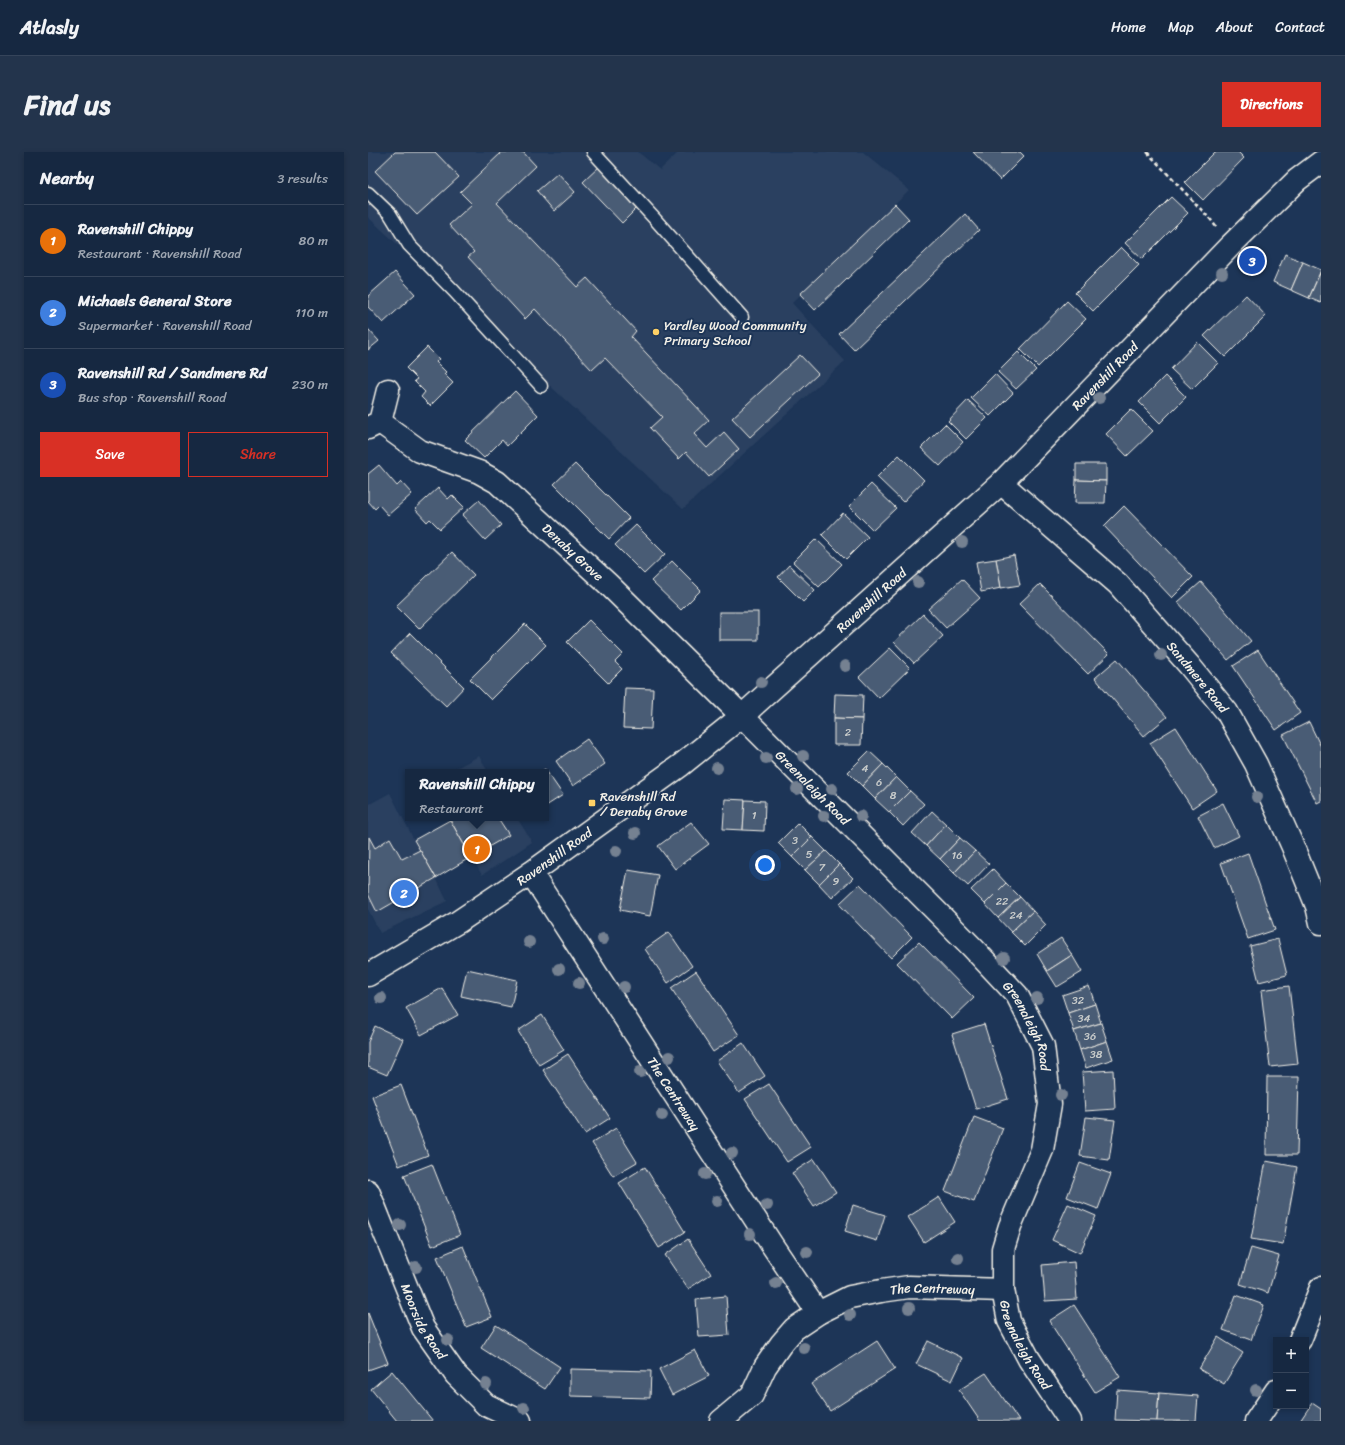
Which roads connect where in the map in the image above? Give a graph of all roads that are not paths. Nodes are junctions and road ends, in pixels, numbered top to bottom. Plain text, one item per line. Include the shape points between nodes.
1 (593, 152) edge
2 (1321, 162) edge
3 (368, 194) edge
4 (742, 317) dead end
5 (541, 386) dead end
6 (388, 390) dead end
7 (374, 425) edge
8 (1000, 483) junction
9 (742, 716) junction
10 (531, 873) junction
11 (1321, 923) edge
12 (368, 975) edge
13 (368, 1191) edge
14 (1321, 1288) edge
15 (1003, 1290) junction
16 (818, 1313) junction
17 (1301, 1337) edge
18 (1273, 1396) edge
19 (520, 1421) edge
20 (721, 1421) edge
21 (1070, 1421) edge
22 (1256, 1421) edge

1 - 4 lane
2 - 8 street, Ravenshill Road via 1297,180 1230,246
3 - 5 lane via 390,214 410,245
6 - 7 street, Denaby Grove
7 - 9 street, Denaby Grove via 420,451 461,464 497,482 608,584
8 - 9 street, Ravenshill Road
8 - 11 street, Sandmere Road via 1118,584 1227,712 1263,778 1317,906
9 - 10 street, Ravenshill Road via 681,765
9 - 15 street, Greenaleigh Road via 1017,995 1043,1046 1050,1104 1042,1150 1010,1226 1004,1250
10 - 12 street, Ravenshill Road via 458,922
10 - 16 street, The Centreway
13 - 19 street, Moorside Road via 423,1328 456,1375 486,1405
14 - 17 street
15 - 16 street, The Centreway via 909,1287 850,1298
15 - 21 street, Greenaleigh Road via 1012,1327 1029,1360
16 - 20 street, The Centreway via 794,1330 781,1344 765,1367 752,1395
18 - 22 street

